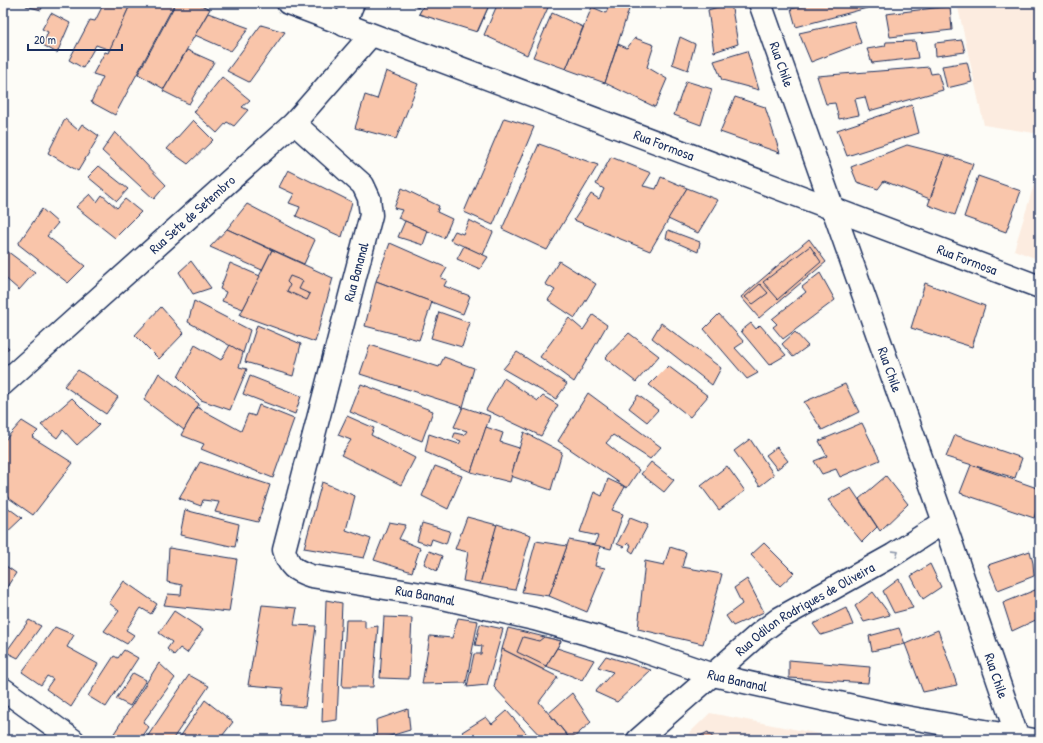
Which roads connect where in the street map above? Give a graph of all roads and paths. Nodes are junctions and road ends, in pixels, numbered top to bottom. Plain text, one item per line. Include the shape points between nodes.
1 (288, 3) edge
2 (354, 3) edge
3 (760, 3) edge
4 (344, 25) junction
5 (371, 35) junction
6 (294, 122) junction
7 (832, 208) junction
8 (1040, 287) edge
9 (3, 384) edge
10 (944, 522) junction
11 (713, 675) junction
12 (3, 689) edge
13 (1026, 738) edge
14 (73, 740) edge
15 (638, 740) edge

1 - 4 street, Rua Formosa
2 - 4 street
3 - 7 street, Rua Chile
4 - 5 street, Rua Formosa
5 - 6 street, Rua Sete de Setembro
5 - 7 street, Rua Formosa
6 - 9 street, Rua Sete de Setembro
6 - 11 street, Rua Bananal via 363,185 369,198 371,215 284,550 287,563 298,572 311,576 434,596 534,619 626,645
7 - 8 street, Rua Formosa
7 - 10 street, Rua Chile
11 -> 10 street, Rua Odilon Rodrigues de Oliveira via 780,618 893,555
10 - 13 street, Rua Chile
11 - 13 street, Rua Bananal via 889,714
11 - 15 street, Rua Odilon Rodrigues de Oliveira
12 - 14 street

